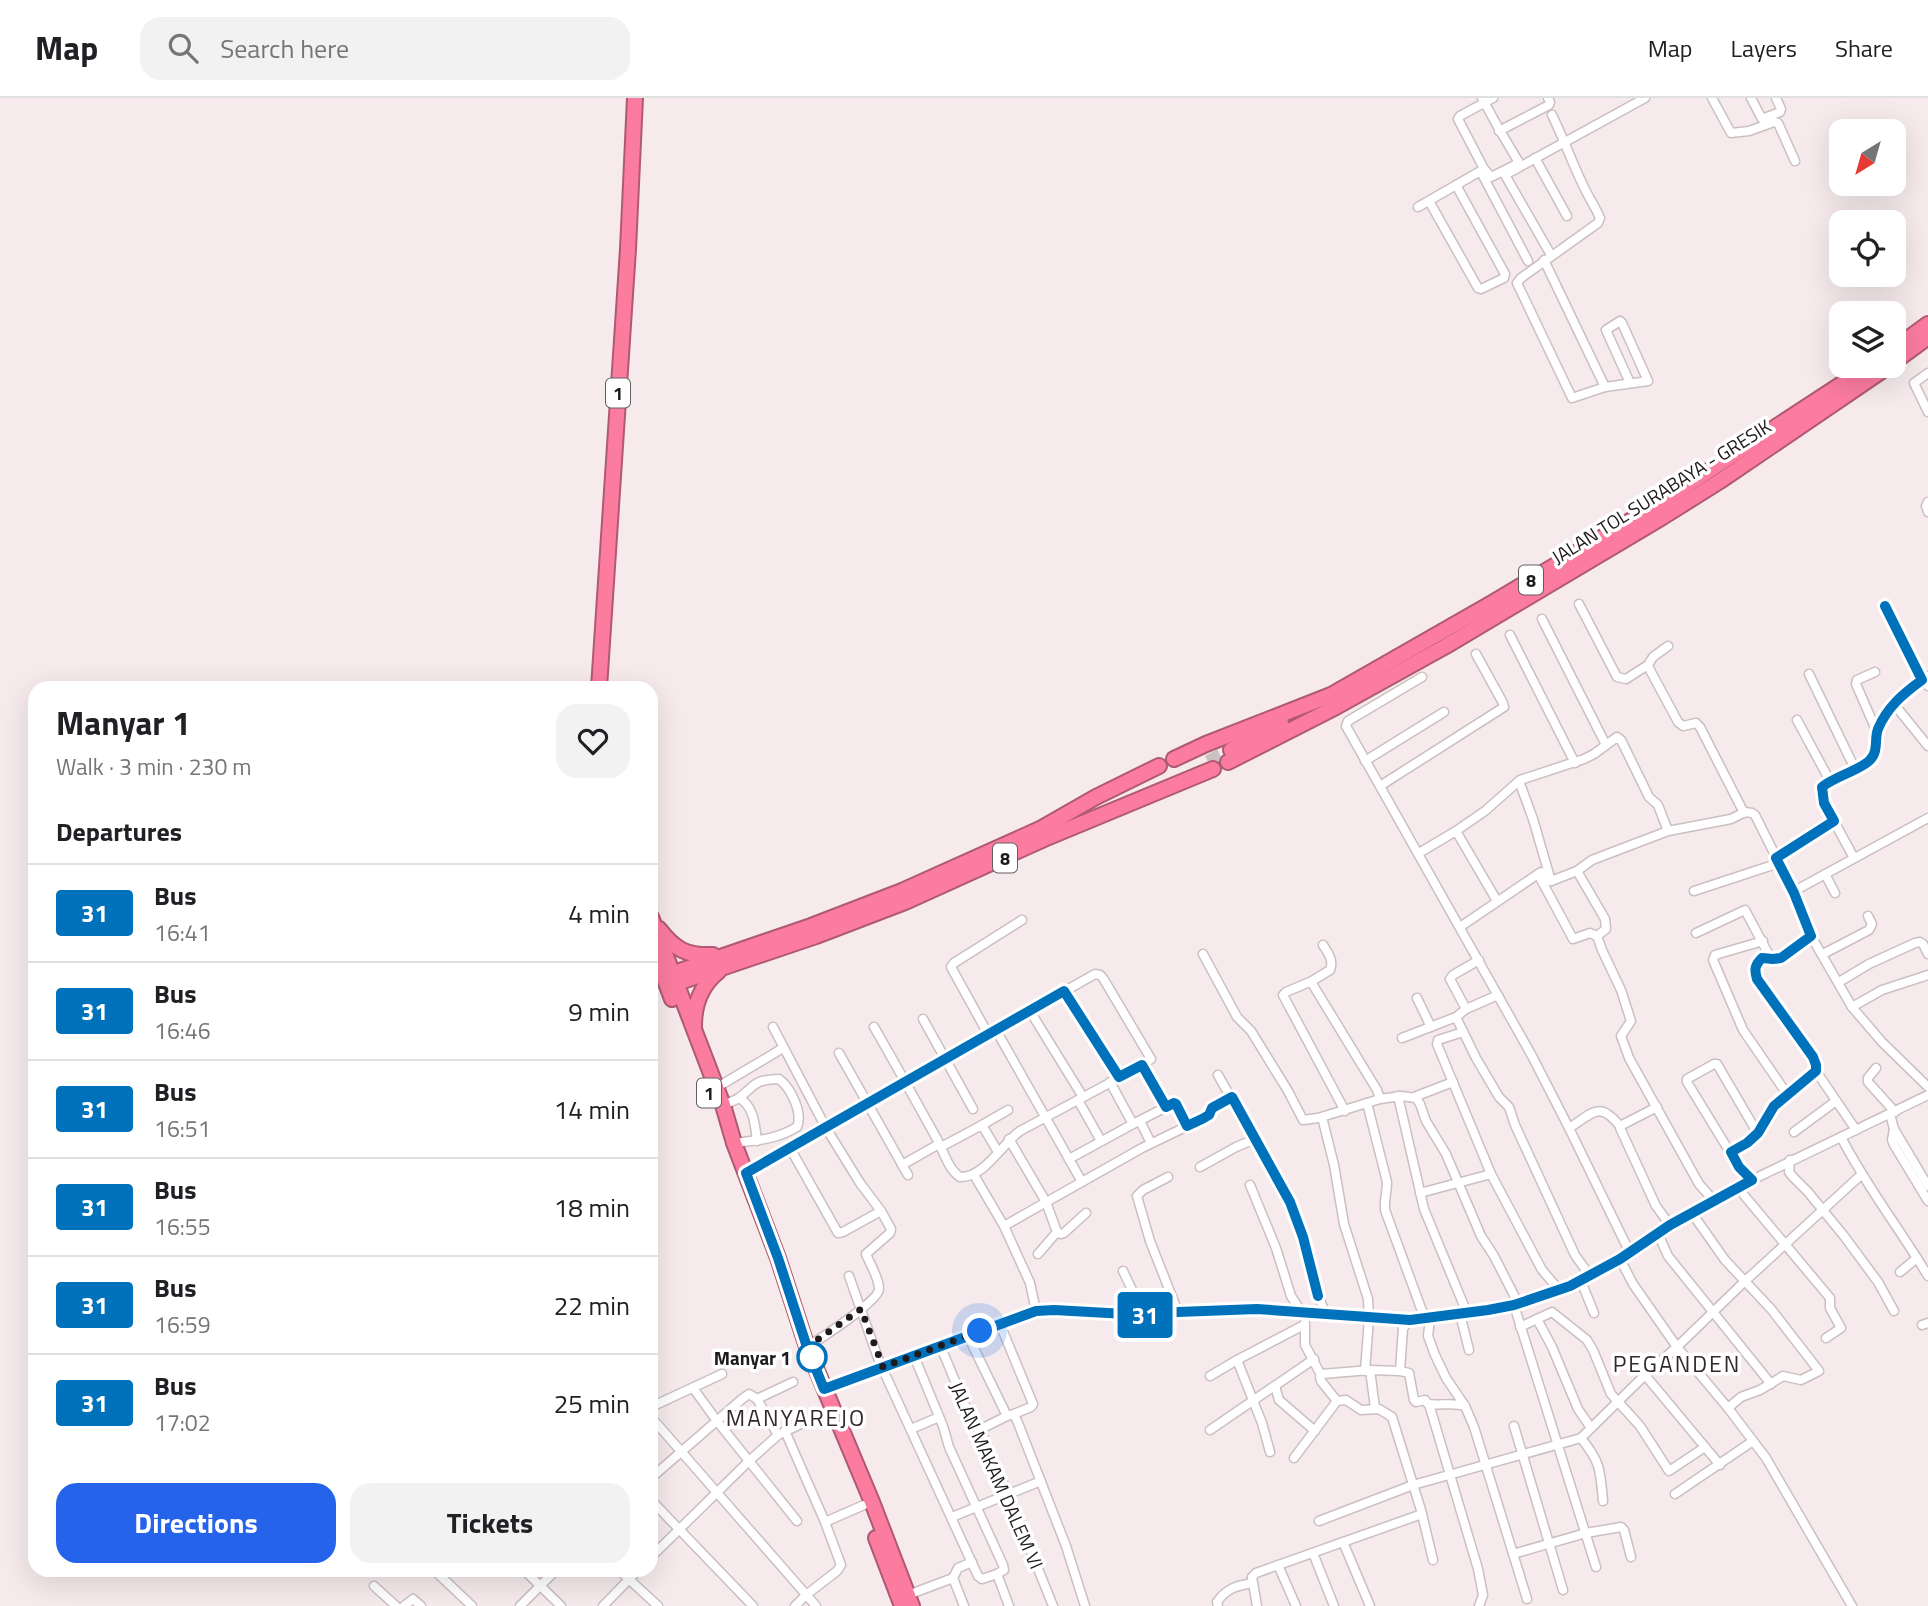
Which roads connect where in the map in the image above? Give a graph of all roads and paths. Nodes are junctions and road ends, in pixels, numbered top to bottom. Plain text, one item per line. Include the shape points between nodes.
1 (635, 98) edge
2 (1493, 98) edge
3 (1548, 98) edge
4 (1645, 98) edge
5 (1712, 98) edge
6 (1751, 98) edge
7 (1776, 98) edge
8 (1483, 100) edge
9 (1552, 115) dead end
10 (1500, 131) junction
11 (1565, 141) junction
12 (1535, 158) junction
13 (1795, 161) dead end
14 (1482, 170) junction
15 (1456, 185) junction
16 (1429, 201) junction
17 (1418, 207) dead end
18 (1567, 216) dead end
19 (1547, 258) junction
20 (1528, 261) dead end
21 (1928, 324) edge
22 (1928, 337) edge
23 (1906, 340) edge
24 (1906, 353) edge
25 (1928, 373) edge
26 (1851, 378) edge
27 (1871, 378) edge
28 (1630, 383) junction
29 (1605, 387) junction
30 (1928, 412) edge
31 (1928, 502) edge
32 (1928, 513) edge
33 (1579, 604) dead end
34 (1885, 606) dead end
35 (1542, 619) dead end
36 (1510, 635) dead end
37 (1668, 646) dead end
38 (1476, 654) dead end
39 (1648, 665) junction
40 (1875, 672) dead end
41 (1809, 674) dead end
42 (1422, 677) dead end
43 (599, 681) edge
44 (1926, 681) edge
45 (1331, 695) junction
46 (1894, 704) junction
47 (1444, 712) dead end
48 (1797, 720) dead end
49 (1877, 732) junction
50 (1606, 745) junction
51 (1928, 746) edge
52 (1174, 759) dead end
53 (1365, 761) junction
54 (1575, 763) junction
55 (1159, 766) dead end
56 (1855, 769) junction
57 (1519, 781) junction
58 (1829, 781) junction
59 (1380, 786) junction
60 (1744, 813) junction
61 (1928, 818) edge
62 (1834, 821) junction
63 (1040, 829) junction
64 (1456, 831) junction
65 (1668, 831) junction
66 (1419, 853) junction
67 (1854, 858) junction
68 (1777, 860) junction
69 (1577, 871) junction
70 (1538, 874) junction
71 (1825, 874) junction
72 (1551, 881) junction
73 (1694, 891) dead end
74 (1835, 892) dead end
75 (1794, 893) junction
76 (1497, 901) junction
77 (1868, 916) dead end
78 (1022, 920) dead end
79 (658, 927) edge
80 (1460, 927) junction
81 (1696, 933) dead end
82 (1597, 936) junction
83 (1811, 936) junction
84 (658, 941) edge
85 (1763, 941) junction
86 (1323, 945) dead end
87 (1203, 954) dead end
88 (1823, 954) junction
89 (1928, 954) edge
90 (658, 955) edge
91 (1773, 959) junction
92 (1479, 960) junction
93 (725, 961) junction
94 (1928, 975) edge
95 (670, 980) junction
96 (1312, 981) junction
97 (1839, 982) junction
98 (1064, 991) junction
99 (1498, 995) junction
100 (1417, 998) dead end
101 (1852, 1007) junction
102 (1466, 1009) junction
103 (1030, 1011) junction
104 (1456, 1017) junction
105 (923, 1019) dead end
106 (773, 1027) dead end
107 (874, 1027) dead end
108 (1431, 1027) junction
109 (992, 1032) junction
110 (1463, 1032) junction
111 (694, 1034) junction
112 (1402, 1038) dead end
113 (783, 1048) junction
114 (839, 1053) dead end
115 (946, 1059) junction
116 (1142, 1065) junction
117 (1876, 1068) dead end
118 (1816, 1071) junction
119 (1218, 1075) dead end
120 (1119, 1077) junction
121 (905, 1082) junction
122 (1110, 1082) junction
123 (1453, 1082) junction
124 (1928, 1087) edge
125 (716, 1088) junction
126 (1787, 1094) junction
127 (1928, 1095) edge
128 (1398, 1096) junction
129 (1232, 1097) junction
130 (1414, 1097) junction
131 (738, 1098) junction
132 (1081, 1099) junction
133 (1380, 1100) junction
134 (1836, 1101) junction
135 (1367, 1103) junction
136 (867, 1104) junction
137 (723, 1105) junction
138 (1166, 1107) junction
139 (1657, 1107) junction
140 (973, 1109) dead end
141 (1008, 1110) dead end
142 (1345, 1111) junction
143 (1892, 1113) junction
144 (1046, 1117) junction
145 (1322, 1117) junction
146 (1137, 1123) junction
147 (982, 1125) junction
148 (1187, 1126) junction
149 (1620, 1126) junction
150 (826, 1128) junction
151 (1569, 1128) junction
152 (1856, 1130) junction
153 (1794, 1132) dead end
154 (1758, 1133) junction
155 (1841, 1137) junction
156 (1009, 1139) junction
157 (1255, 1139) junction
158 (757, 1141) junction
159 (1101, 1141) junction
160 (734, 1143) junction
161 (1151, 1143) junction
162 (940, 1145) junction
163 (790, 1147) junction
164 (998, 1152) junction
165 (1731, 1152) junction
166 (1069, 1159) junction
167 (1790, 1160) junction
168 (902, 1165) junction
169 (1199, 1167) dead end
170 (1912, 1168) junction
171 (746, 1173) junction
172 (1491, 1174) junction
173 (908, 1175) dead end
174 (974, 1175) junction
175 (1861, 1175) junction
176 (1168, 1177) dead end
177 (1752, 1180) junction
178 (1082, 1182) junction
179 (1458, 1183) junction
180 (1250, 1185) dead end
181 (1928, 1186) edge
182 (1738, 1188) junction
183 (1420, 1193) junction
184 (1928, 1201) edge
185 (1046, 1202) junction
186 (1715, 1202) junction
187 (1822, 1209) junction
188 (881, 1211) junction
189 (1696, 1211) junction
190 (1086, 1213) dead end
191 (1670, 1225) junction
192 (1004, 1226) junction
193 (1057, 1232) junction
194 (1658, 1234) junction
195 (1784, 1245) junction
196 (1630, 1253) junction
197 (1038, 1254) dead end
198 (1917, 1258) junction
199 (1620, 1259) junction
200 (1124, 1271) dead end
201 (1900, 1272) dead end
202 (849, 1276) dead end
203 (1590, 1276) junction
204 (1928, 1276) edge
205 (1580, 1281) junction
206 (1744, 1282) junction
207 (1560, 1290) junction
208 (1516, 1304) junction
209 (861, 1309) junction
210 (1036, 1311) junction
211 (1894, 1311) dead end
212 (1178, 1312) junction
213 (1713, 1312) junction
214 (1302, 1313) junction
215 (1313, 1313) junction
216 (1594, 1313) dead end
217 (1326, 1314) junction
218 (1463, 1314) junction
219 (1144, 1315) junction
220 (1369, 1318) junction
221 (1430, 1319) junction
222 (1537, 1319) junction
223 (1410, 1320) junction
224 (1000, 1324) junction
225 (1304, 1325) junction
226 (1520, 1327) junction
227 (968, 1336) junction
228 (1826, 1338) dead end
229 (940, 1345) junction
230 (807, 1347) junction
231 (1677, 1347) junction
232 (1469, 1350) dead end
233 (914, 1356) junction
234 (1314, 1359) junction
235 (1237, 1360) junction
236 (883, 1367) junction
237 (1367, 1370) junction
238 (1400, 1371) junction
239 (722, 1374) dead end
240 (1321, 1375) junction
241 (1644, 1375) junction
242 (1210, 1376) dead end
243 (793, 1382) dead end
244 (1771, 1384) junction
245 (1275, 1386) junction
246 (693, 1388) junction
247 (824, 1389) junction
248 (757, 1399) junction
249 (1337, 1401) junction
250 (1254, 1402) junction
251 (1618, 1402) junction
252 (658, 1404) edge
253 (1429, 1404) junction
254 (1465, 1406) junction
255 (1375, 1408) junction
256 (1728, 1408) junction
257 (821, 1414) junction
258 (1011, 1415) junction
259 (939, 1417) junction
260 (717, 1420) junction
261 (658, 1425) edge
262 (1514, 1426) dead end
263 (1591, 1428) junction
264 (911, 1429) junction
265 (979, 1430) junction
266 (1210, 1430) dead end
267 (1315, 1431) junction
268 (781, 1433) junction
269 (1581, 1438) junction
270 (1753, 1441) junction
271 (1558, 1446) junction
272 (1705, 1447) junction
273 (681, 1451) junction
274 (1270, 1452) dead end
275 (1522, 1456) junction
276 (1294, 1458) dead end
277 (749, 1461) junction
278 (1486, 1465) junction
279 (1720, 1465) junction
280 (658, 1472) edge
281 (1450, 1474) junction
282 (1041, 1481) junction
283 (1413, 1485) junction
284 (718, 1493) junction
285 (1009, 1494) junction
286 (1675, 1494) dead end
287 (1603, 1500) dead end
288 (658, 1507) edge
289 (859, 1507) junction
290 (977, 1507) junction
291 (1422, 1514) junction
292 (952, 1517) junction
293 (797, 1521) dead end
294 (1319, 1521) dead end
295 (825, 1522) junction
296 (680, 1530) junction
297 (1586, 1533) junction
298 (1343, 1542) junction
299 (1549, 1544) junction
300 (658, 1550) edge
301 (1313, 1553) junction
302 (1513, 1554) junction
303 (1631, 1557) dead end
304 (1433, 1560) dead end
305 (972, 1562) junction
306 (1278, 1565) junction
307 (1596, 1567) dead end
308 (997, 1574) junction
309 (441, 1577) edge
310 (532, 1577) edge
311 (548, 1577) edge
312 (625, 1577) edge
313 (631, 1577) edge
314 (953, 1578) junction
315 (628, 1580) junction
316 (1252, 1583) junction
317 (541, 1584) junction
318 (374, 1586) dead end
319 (1563, 1590) dead end
320 (806, 1595) junction
321 (1528, 1600) dead end
322 (907, 1602) edge
323 (396, 1606) edge
324 (404, 1606) edge
325 (421, 1606) edge
326 (472, 1606) edge
327 (520, 1606) edge
328 (561, 1606) edge
329 (603, 1606) edge
330 (658, 1606) edge
331 (754, 1606) edge
332 (795, 1606) edge
333 (816, 1606) edge
334 (964, 1606) edge
335 (1009, 1606) edge
336 (1053, 1606) edge
337 (1085, 1606) edge
338 (1218, 1606) edge
339 (1257, 1606) edge
340 (1296, 1606) edge
341 (1334, 1606) edge
342 (1370, 1606) edge
343 (1479, 1606) edge
344 (1852, 1606) edge

1 - 43 highway, 1
2 - 8 street
3 - 10 street via 1549,105
4 - 11 street
5 - 13 street via 1731,133 1778,123
6 - 7 street via 1762,119 1780,112
8 - 10 street
8 - 14 street via 1458,119
9 - 11 street
10 - 14 street via 1518,162 1491,177
11 - 12 street
11 - 19 street via 1600,218
12 - 18 street
12 - 19 street via 1505,176
14 - 15 street
14 - 20 street
15 - 16 street
15 - 16 street via 1506,274 1504,278 1478,288
16 - 17 street
19 - 29 street
19 - 29 street via 1517,283 1572,398
21 - 23 highway
22 - 24 highway
25 - 30 street via 1914,383
26 - 45 highway, JALAN TOL SURABAYA - GRESIK / 8 via 1655,506
27 - 45 highway, JALAN TOL SURABAYA - GRESIK / 8 via 1661,518 1446,646 1336,707 1226,758
28 - 28 street via 1606,330 1620,321 1648,381
28 - 29 street
31 - 32 street
33 - 39 street via 1617,677 1626,679
34 - 44 street
35 - 50 street
36 - 54 street
37 - 39 street
38 - 59 street via 1504,707
39 - 60 street via 1678,722 1700,727
40 - 49 street via 1856,684
41 - 56 street
42 - 53 street via 1346,723
44 - 46 street
45 - 52 highway, JALAN TOL SURABAYA - GRESIK / 8
46 - 49 street
46 - 51 street
47 - 53 street
48 - 58 street
49 - 56 street via 1870,760
50 - 54 street
50 - 65 street via 1620,738
53 - 59 street
54 - 57 street
55 - 63 highway, 8
56 - 58 street
57 - 64 street
57 - 72 street
58 - 62 street via 1821,789
59 - 66 street
60 - 65 street
60 - 68 street via 1755,815
61 - 67 street
62 - 67 street
62 - 68 street
63 - 93 highway, 8
63 - 93 highway, 8 via 1210,765 905,902 795,943
64 - 66 street
64 - 76 street
65 - 69 street via 1592,859
66 - 80 street
67 - 71 street
68 - 73 street
68 - 75 street
69 - 72 street
69 - 82 street via 1605,919 1606,929
70 - 72 street
70 - 76 street
70 - 82 street via 1572,939 1590,933
71 - 74 street
71 - 75 street
75 - 83 street
76 - 80 street
77 - 88 street via 1869,930
78 - 109 street via 951,967
79 - 93 highway via 687,953
80 - 92 street
81 - 85 street via 1745,909
82 - 139 street via 1631,1021 1622,1034 1623,1043
83 - 88 street
83 - 91 street
84 - 95 highway, 1
85 - 91 street
85 - 126 street via 1715,955 1713,960 1743,1030
86 - 96 street via 1331,967
87 - 145 street via 1303,1120
88 - 97 street
89 - 97 street via 1923,944 1915,943
90 - 95 highway, 1
91 - 118 street via 1762,958 1757,963 1757,979 1813,1057
92 - 99 street
92 - 102 street via 1450,979
93 - 95 highway, 8
93 - 111 highway via 701,990
94 - 101 street via 1882,990
95 - 111 highway, 1
95 - 257 highway, 1 via 742,1175
96 - 133 street
96 - 142 street via 1283,995
97 - 101 street
98 - 103 street
98 - 116 street via 1091,975 1100,975 1149,1054 1150,1060
98 - 120 street
99 - 102 street
99 - 151 street
100 - 108 street
101 - 124 street
102 - 104 street
103 - 109 street
103 - 132 street
104 - 108 street
104 - 110 street
105 - 115 street
106 - 113 street
107 - 121 street
108 - 112 street
109 - 115 street
109 - 144 street
110 - 123 street via 1437,1041
110 - 203 street via 1509,1107 1575,1255
111 - 125 highway, 1
113 - 125 street
113 - 150 street
114 - 136 street
115 - 121 street
115 - 140 street
116 - 120 street
116 - 138 street
117 - 143 street via 1868,1082
118 - 126 street
118 - 134 street
119 - 129 street
120 - 122 street
121 - 136 street
121 - 162 street
122 - 132 street
122 - 146 street
123 - 130 street
123 - 172 street
125 - 137 highway, 1
126 - 154 street
127 - 143 street
128 - 130 street
128 - 133 street
128 - 183 street
129 - 148 street
129 - 157 street
130 - 179 street
131 - 137 street
131 - 158 street via 754,1118
131 - 158 street via 752,1085 779,1079 795,1104 800,1120 797,1127
132 - 144 street
132 - 159 street
133 - 135 street
134 - 152 street
134 - 153 street
135 - 142 street
135 - 221 street via 1387,1182 1385,1210 1422,1311
136 - 150 street
136 - 168 street
137 - 160 highway, 1
138 - 146 street
138 - 148 street via 1176,1104
139 - 149 street
139 - 186 street via 1699,1184
141 - 147 street
142 - 145 street
143 - 152 street
143 - 170 street via 1893,1135
144 - 156 street
144 - 166 street
145 - 220 street
146 - 159 street
146 - 161 street
147 - 162 street
147 - 164 street
148 - 161 street
149 - 151 street via 1601,1110
149 - 191 street via 1656,1206
150 - 163 street
150 - 188 street
151 - 196 street
152 - 155 street
154 - 165 street
154 - 165 street via 1717,1064 1689,1077 1687,1082
155 - 167 street
155 - 175 street
156 - 164 street
156 - 185 street
157 - 169 street
157 - 217 street via 1290,1202
158 - 160 street
159 - 166 street
160 - 171 highway, 1
161 - 178 street
162 - 168 street
162 - 174 street via 957,1176
163 - 171 street
163 - 188 street via 838,1233
164 - 174 street
165 - 177 street
166 - 178 street
167 - 177 street
167 - 187 street via 1789,1171
168 - 173 street
170 - 181 street
170 - 184 street
171 - 230 highway, 1
172 - 179 street
172 - 207 street via 1542,1270
174 - 192 street
175 - 187 street
175 - 198 street
176 - 212 street via 1137,1196
177 - 182 street
178 - 185 street
179 - 183 street
179 - 208 street
180 - 214 street via 1291,1296
182 - 186 street
182 - 195 street
183 - 218 street
185 - 192 street
185 - 193 street
186 - 189 street
187 - 195 street
187 - 211 street via 1878,1282
188 - 209 street via 891,1231 866,1254 879,1293
189 - 191 street
189 - 206 street via 1694,1216 1710,1242
190 - 193 street via 1064,1233
191 - 194 street
192 - 210 street via 1030,1283
193 - 197 street
194 - 196 street
194 - 213 street via 1668,1256
195 - 206 street
195 - 228 street via 1830,1298 1841,1328
196 - 199 street
198 - 201 street
198 - 204 street
199 - 203 street
199 - 231 street
200 - 219 street
202 - 209 street
203 - 205 street
205 - 207 street
205 - 216 street
206 - 213 street
206 - 244 street via 1819,1370 1801,1380 1783,1376
207 - 208 street
208 - 218 street
208 - 226 street
209 - 230 street
209 - 236 street
210 - 219 street
210 - 224 street
212 - 214 street via 1257,1309
212 - 219 street
213 - 231 street
213 - 244 street
214 - 215 street
215 - 217 street
215 - 225 street
217 - 220 street
218 - 221 street
218 - 232 street
220 - 223 street
220 - 237 street
221 - 223 street
221 - 254 street via 1428,1336 1435,1356
222 - 226 street
222 - 251 street via 1552,1312 1587,1340
222 - 263 street
223 - 238 street via 1403,1328
224 - 227 street
224 - 258 street via 1033,1404
225 - 234 street via 1305,1345
225 - 235 street
226 - 271 street
227 - 229 street
227 - 258 street
229 - 233 street
229 - 265 street, JALAN MAKAM DALEM VI
230 - 247 highway, 1
231 - 241 street
231 - 256 street
233 - 236 street
233 - 259 street
234 - 240 street
234 - 245 street
235 - 242 street
235 - 250 street
236 - 247 street
236 - 264 street
237 - 238 street
237 - 240 street
237 - 255 street
238 - 253 street via 1409,1373 1415,1401
239 - 246 street
240 - 249 street
241 - 251 street
241 - 272 street
243 - 248 street
244 - 256 street
245 - 250 street
245 - 267 street via 1279,1400
246 - 252 street
246 - 260 street
247 - 322 highway, 1 via 872,1502
248 - 260 street via 749,1394
248 - 268 street
249 - 255 street via 1346,1400 1361,1410
249 - 267 street
250 - 266 street
250 - 274 street
251 - 263 street
251 - 272 street via 1640,1426 1668,1470
253 - 254 street
253 - 281 street
254 - 278 street
255 - 283 street via 1392,1417
256 - 270 street
257 - 268 street
257 - 289 highway, 1
258 - 265 street
258 - 282 street
259 - 264 street
259 - 290 street
260 - 273 street
260 - 277 street
261 - 273 street
262 - 275 street
263 - 269 street
264 - 292 street
265 - 285 street, JALAN MAKAM DALEM VI
267 - 276 street
268 - 277 street
268 - 295 street
269 - 271 street
269 - 287 street via 1600,1468
270 - 279 street
270 - 344 street
271 - 275 street
271 - 297 street
272 - 279 street
273 - 280 street
273 - 284 street
275 - 278 street
275 - 299 street
277 - 284 street
277 - 293 street
278 - 281 street
278 - 302 street
279 - 286 street
281 - 283 street
281 - 343 street via 1478,1569 1483,1595
282 - 285 street
282 - 337 street
283 - 291 street
283 - 294 street
284 - 296 street
284 - 320 street
285 - 290 street
285 - 336 street, JALAN MAKAM DALEM VI
288 - 296 street
289 - 295 street
289 - 322 highway, 1
290 - 292 street
290 - 308 street via 1004,1569
291 - 298 street
291 - 304 street
292 - 305 street
295 - 320 street via 841,1565
296 - 300 street
296 - 331 street
297 - 299 street
297 - 303 street via 1623,1527
297 - 307 street
298 - 301 street
298 - 342 street
299 - 302 street
299 - 319 street
301 - 306 street
301 - 341 street
302 - 321 street
305 - 308 street via 980,1579
305 - 314 street via 958,1568
306 - 316 street via 1253,1575
306 - 340 street
308 - 335 street
309 - 326 street
310 - 317 street
311 - 317 street
312 - 315 street
313 - 315 street
314 - 322 street
314 - 334 street
315 - 329 street
315 - 330 street
316 - 338 street via 1233,1586
316 - 339 street
317 - 327 street
317 - 328 street
318 - 323 street
320 - 332 street
320 - 333 street
324 - 325 street via 412,1599

